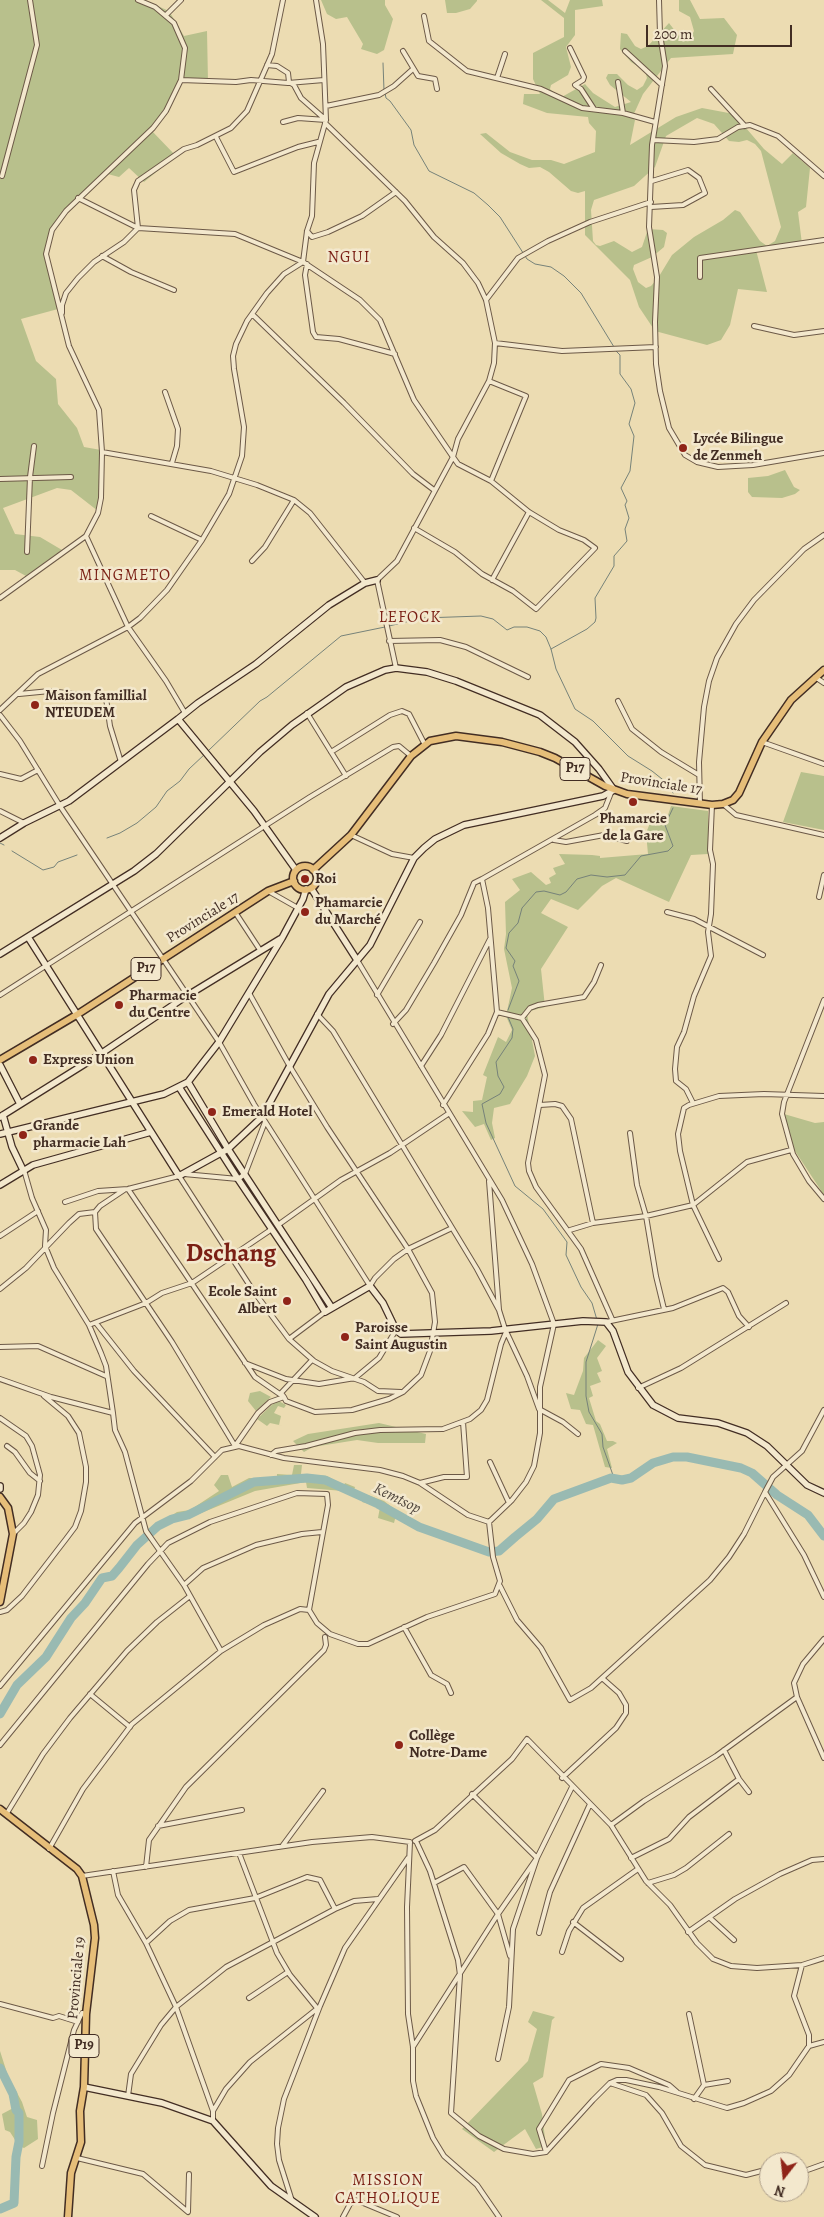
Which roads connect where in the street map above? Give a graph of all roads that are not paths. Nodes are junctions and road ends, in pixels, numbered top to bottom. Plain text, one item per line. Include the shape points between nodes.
1 (30, 0) edge
2 (138, 0) edge
3 (181, 0) edge
4 (283, 0) edge
5 (316, 0) edge
6 (659, 0) edge
7 (166, 15) junction
8 (424, 16) dead end
9 (570, 48) dead end
10 (625, 50) dead end
11 (403, 51) dead end
12 (505, 54) dead end
13 (267, 65) junction
14 (413, 69) junction
15 (497, 78) junction
16 (180, 80) junction
17 (260, 80) junction
18 (324, 80) junction
19 (618, 82) dead end
20 (292, 83) junction
21 (662, 84) junction
22 (437, 89) dead end
23 (711, 89) dead end
24 (326, 106) junction
25 (594, 109) junction
26 (623, 113) junction
27 (326, 120) junction
28 (283, 122) dead end
29 (655, 122) junction
30 (745, 126) junction
31 (216, 137) junction
32 (653, 140) junction
33 (318, 142) junction
34 (2, 176) dead end
35 (824, 176) edge
36 (652, 181) junction
37 (396, 192) junction
38 (78, 198) junction
39 (651, 204) junction
40 (138, 228) junction
41 (307, 231) junction
42 (824, 240) edge
43 (102, 256) junction
44 (305, 263) junction
45 (700, 277) dead end
46 (174, 290) dead end
47 (486, 300) junction
48 (252, 314) junction
49 (62, 319) junction
50 (754, 326) dead end
51 (824, 331) edge
52 (495, 342) junction
53 (656, 347) junction
54 (394, 354) junction
55 (489, 381) junction
56 (165, 392) dead end
57 (34, 446) dead end
58 (102, 452) junction
59 (824, 453) edge
60 (452, 457) junction
61 (172, 462) junction
62 (30, 477) junction
63 (71, 477) dead end
64 (0, 478) edge
65 (236, 479) junction
66 (491, 481) junction
67 (434, 490) junction
68 (294, 500) junction
69 (529, 512) junction
70 (151, 516) dead end
71 (414, 528) junction
72 (824, 535) edge
73 (86, 536) junction
74 (202, 540) junction
75 (27, 552) dead end
76 (252, 562) dead end
77 (377, 580) junction
78 (492, 580) junction
79 (366, 583) junction
80 (0, 598) edge
81 (128, 627) junction
82 (388, 641) junction
83 (396, 668) junction
84 (824, 670) edge
85 (528, 677) dead end
86 (815, 678) junction
87 (824, 683) edge
88 (18, 694) junction
89 (118, 697) dead end
90 (106, 698) junction
91 (618, 701) dead end
92 (0, 710) edge
93 (185, 713) junction
94 (307, 713) junction
95 (0, 715) edge
96 (178, 719) junction
97 (762, 742) junction
98 (425, 745) junction
99 (331, 752) junction
100 (411, 756) junction
101 (121, 762) junction
102 (824, 764) edge
103 (38, 770) junction
104 (0, 774) edge
105 (699, 775) junction
106 (346, 776) junction
107 (231, 782) junction
108 (612, 792) junction
109 (700, 804) junction
110 (723, 804) junction
111 (712, 805) junction
112 (60, 806) junction
113 (0, 811) edge
114 (11, 818) junction
115 (24, 823) junction
116 (264, 827) junction
117 (12, 830) junction
118 (824, 834) edge
119 (351, 835) junction
120 (0, 838) edge
121 (554, 840) junction
122 (627, 841) dead end
123 (414, 858) junction
124 (296, 870) junction
125 (313, 870) junction
126 (824, 875) edge
127 (482, 878) junction
128 (294, 882) junction
129 (114, 885) junction
130 (308, 888) junction
131 (268, 892) junction
132 (819, 897) dead end
133 (298, 908) junction
134 (132, 912) junction
135 (235, 912) junction
136 (667, 912) dead end
137 (420, 922) dead end
138 (709, 926) junction
139 (28, 937) junction
140 (491, 937) junction
141 (282, 938) junction
142 (260, 950) junction
143 (0, 954) edge
144 (763, 955) dead end
145 (162, 958) junction
146 (357, 960) junction
147 (601, 965) dead end
148 (48, 966) junction
149 (248, 993) junction
150 (0, 995) edge
151 (377, 995) junction
152 (187, 996) junction
153 (824, 1000) edge
154 (497, 1012) junction
155 (78, 1014) junction
156 (317, 1014) junction
157 (522, 1018) junction
158 (394, 1024) junction
159 (219, 1042) junction
160 (102, 1051) junction
161 (0, 1060) edge
162 (0, 1065) edge
163 (289, 1065) junction
164 (421, 1066) junction
165 (188, 1082) junction
166 (180, 1087) junction
167 (787, 1096) junction
168 (824, 1096) edge
169 (133, 1101) junction
170 (20, 1104) junction
171 (443, 1104) junction
172 (693, 1104) junction
173 (540, 1105) junction
174 (448, 1114) junction
175 (2, 1116) edge
176 (263, 1119) junction
177 (7, 1132) junction
178 (151, 1132) junction
179 (630, 1133) dead end
180 (0, 1134) edge
181 (401, 1145) junction
182 (228, 1150) junction
183 (791, 1150) junction
184 (222, 1154) junction
185 (24, 1170) junction
186 (358, 1172) junction
187 (245, 1174) junction
188 (182, 1175) junction
189 (488, 1178) junction
190 (238, 1179) junction
191 (0, 1185) edge
192 (126, 1189) junction
193 (315, 1198) junction
194 (824, 1199) edge
195 (65, 1202) dead end
196 (693, 1205) junction
197 (38, 1212) junction
198 (95, 1212) junction
199 (646, 1216) junction
200 (593, 1223) junction
201 (277, 1226) junction
202 (452, 1228) junction
203 (272, 1229) junction
204 (570, 1230) junction
205 (0, 1236) edge
206 (45, 1246) junction
207 (408, 1250) junction
208 (231, 1255) junction
209 (719, 1259) dead end
210 (192, 1283) junction
211 (370, 1286) junction
212 (0, 1289) edge
213 (146, 1303) junction
214 (786, 1303) dead end
215 (332, 1308) junction
216 (664, 1309) junction
217 (499, 1310) junction
218 (325, 1312) junction
219 (606, 1320) junction
220 (96, 1322) junction
221 (554, 1324) junction
222 (89, 1326) junction
223 (749, 1327) junction
224 (396, 1330) junction
225 (506, 1331) junction
226 (433, 1333) junction
227 (289, 1339) junction
228 (0, 1347) edge
229 (312, 1360) junction
230 (245, 1363) junction
231 (106, 1376) junction
232 (355, 1378) junction
233 (0, 1379) edge
234 (292, 1380) junction
235 (638, 1388) junction
236 (403, 1392) junction
237 (42, 1394) junction
238 (284, 1397) junction
239 (539, 1409) junction
240 (824, 1410) edge
241 (113, 1413) junction
242 (0, 1418) edge
243 (462, 1422) junction
244 (578, 1434) dead end
245 (7, 1446) dead end
246 (236, 1446) junction
247 (271, 1455) junction
248 (215, 1457) junction
249 (490, 1462) dead end
250 (785, 1466) junction
251 (40, 1481) junction
252 (420, 1483) junction
253 (765, 1491) junction
254 (824, 1493) edge
255 (0, 1497) edge
256 (509, 1503) junction
257 (142, 1518) junction
258 (489, 1522) junction
259 (322, 1532) junction
260 (13, 1534) junction
261 (160, 1552) junction
262 (184, 1585) junction
263 (500, 1586) junction
264 (190, 1596) junction
265 (824, 1597) edge
266 (0, 1602) edge
267 (309, 1610) junction
268 (0, 1612) edge
269 (404, 1627) junction
270 (325, 1637) dead end
271 (824, 1639) edge
272 (221, 1650) junction
273 (602, 1678) junction
274 (0, 1686) edge
275 (451, 1693) dead end
276 (90, 1694) junction
277 (798, 1697) junction
278 (130, 1726) junction
279 (0, 1745) edge
280 (724, 1750) junction
281 (824, 1758) edge
282 (562, 1778) junction
283 (739, 1779) junction
284 (572, 1787) junction
285 (322, 1791) dead end
286 (749, 1792) dead end
287 (472, 1794) junction
288 (590, 1804) junction
289 (0, 1809) edge
290 (242, 1810) dead end
291 (6, 1814) junction
292 (611, 1825) junction
293 (158, 1826) junction
294 (729, 1834) dead end
295 (416, 1841) junction
296 (410, 1842) junction
297 (284, 1845) junction
298 (50, 1849) junction
299 (239, 1853) junction
300 (409, 1858) junction
301 (537, 1858) junction
302 (632, 1858) junction
303 (824, 1859) edge
304 (146, 1867) junction
305 (638, 1869) junction
306 (113, 1871) junction
307 (82, 1876) junction
308 (648, 1883) junction
309 (434, 1884) junction
310 (255, 1898) junction
311 (378, 1898) junction
312 (335, 1909) junction
313 (498, 1914) junction
314 (710, 1918) junction
315 (573, 1922) junction
316 (688, 1932) junction
317 (539, 1933) dead end
318 (734, 1940) dead end
319 (146, 1943) junction
320 (272, 1943) junction
321 (562, 1952) dead end
322 (824, 1958) edge
323 (620, 1959) dead end
324 (512, 1960) junction
325 (802, 1964) junction
326 (288, 1972) junction
327 (460, 1975) junction
328 (249, 1998) dead end
329 (0, 2004) edge
330 (176, 2007) junction
331 (318, 2007) junction
332 (86, 2014) junction
333 (689, 2014) dead end
334 (78, 2022) junction
335 (824, 2042) edge
336 (809, 2046) junction
337 (413, 2047) junction
338 (498, 2059) dead end
339 (728, 2082) dead end
340 (610, 2084) junction
341 (704, 2085) junction
342 (84, 2087) junction
343 (680, 2095) junction
344 (128, 2096) junction
345 (694, 2099) junction
346 (213, 2111) junction
347 (213, 2121) junction
348 (546, 2152) junction
349 (77, 2158) junction
350 (824, 2164) edge
351 (42, 2166) dead end
352 (809, 2169) edge
353 (759, 2172) edge
354 (188, 2174) dead end
355 (293, 2203) junction
356 (68, 2217) edge
357 (315, 2217) edge
358 (343, 2217) edge
359 (397, 2217) edge
360 (499, 2217) edge

1 - 34 street via 37,45
2 - 7 street via 155,6
3 - 7 street
4 - 13 street
5 - 18 street via 323,44
6 - 21 street via 665,66
7 - 16 street via 174,22 185,48
8 - 15 street via 430,41 467,71
9 - 25 street via 584,77 575,85
10 - 21 street
11 - 14 street
12 - 15 street
13 - 17 street
13 - 20 street via 277,66 288,73
14 - 22 street via 418,76 436,79
14 - 24 street via 379,95
15 - 25 street via 542,89 582,108
16 - 17 street
16 - 38 street via 166,111 153,128
17 - 20 street
17 - 31 street via 247,111 231,128
18 - 20 street
18 - 24 street
19 - 26 street
20 - 27 street via 301,98
21 - 29 street
23 - 30 street
24 - 27 street
25 - 26 street
26 - 29 street
27 - 28 street via 298,118
27 - 33 street
27 - 37 street
29 - 32 street
30 - 32 street via 718,138 694,142
30 - 35 street via 778,136
31 - 33 street via 234,172
31 - 40 street via 184,149 138,181 134,190
32 - 36 street
33 - 41 street via 312,216
36 - 39 street
36 - 39 street via 688,170 699,178 705,192 683,205
37 - 41 street via 362,216 328,232 312,237
37 - 47 street via 471,274
38 - 40 street
38 - 49 street via 48,238 46,254
39 - 47 street via 625,209 590,222 518,258
39 - 53 street via 648,226 657,277
40 - 43 street
40 - 44 street via 235,234
41 - 44 street
42 - 45 street via 700,258
43 - 46 street
43 - 49 street via 66,293
44 - 48 street via 284,274
44 - 54 street via 372,310 385,328
44 - 54 street via 316,337
47 - 52 street
48 - 65 street via 233,356 244,427
48 - 67 street via 413,474
49 - 58 street via 69,346 99,410
50 - 51 street via 794,335
52 - 53 street via 562,351
52 - 55 street
53 - 59 street via 660,391 669,428 685,455 707,465 737,466
54 - 60 street via 414,400
55 - 60 street
55 - 66 street via 526,396
56 - 61 street via 178,430
57 - 62 street
58 - 61 street
58 - 73 street via 101,498 98,513
60 - 66 street via 458,464
60 - 67 street
61 - 65 street
62 - 63 street
62 - 64 street
62 - 75 street
65 - 68 street
65 - 74 street
66 - 69 street
67 - 71 street
68 - 76 street via 266,547
68 - 79 street via 310,513
69 - 78 street
69 - 78 street via 590,543 594,550 536,608
70 - 74 street
71 - 77 street via 396,561
71 - 78 street
72 - 105 street via 804,550 754,600 717,658 704,707
73 - 80 street
73 - 81 street
74 - 81 street via 167,590
77 - 79 street
77 - 82 street
79 - 93 street via 329,605 256,664
81 - 88 street via 38,674
81 - 93 street
82 - 83 street
82 - 85 street via 440,640 466,647
83 - 94 street via 367,676
83 - 108 street via 427,672 456,681 540,715 575,742 600,768
84 - 86 main road
86 - 87 street
86 - 97 main road via 791,700
88 - 90 street via 50,690
88 - 92 street
89 - 90 street
90 - 101 street
91 - 105 street via 632,729 661,752
93 - 96 street
94 - 99 street
94 - 107 street via 260,752
95 - 103 street
96 - 101 street
96 - 107 street
97 - 102 street
97 - 110 main road via 739,793
98 - 99 street via 409,714 402,711 390,715
98 - 100 main road, Provinciale 17 / P17
98 - 108 main road, Provinciale 17 / P17 via 440,738 456,736 502,742 555,758
99 - 106 street
100 - 106 street via 399,746 393,747
100 - 119 main road, Provinciale 17 / P17
101 - 112 street
103 - 104 street via 21,779
103 - 112 street
105 - 109 street
106 - 116 street
107 - 116 street
107 - 129 street via 156,854
108 - 109 main road, Provinciale 17 / P17
108 - 121 street via 605,808
108 - 123 street via 464,825 435,839
109 - 111 main road, Provinciale 17 / P17
110 - 111 main road, Provinciale 17 / P17
110 - 118 street via 736,815
111 - 138 street
112 - 115 street
112 - 129 street
113 - 114 street
114 - 115 street
114 - 117 street
115 - 117 street
116 - 124 street
116 - 134 street
117 - 120 street
119 - 123 street via 392,854
119 - 125 main road, Provinciale 17 / P17
121 - 122 street via 566,842 604,835
121 - 127 street
123 - 146 street via 370,945
124 - 125 main road via 304,866
124 - 128 main road
125 - 130 main road via 316,879
126 - 132 street
127 - 140 street
127 - 158 street via 474,883 461,915 434,964
128 - 130 main road via 301,889
128 - 131 main road, Provinciale 17 / P17
129 - 134 street
129 - 139 street
130 - 133 street
130 - 146 street
131 - 133 street
131 - 135 main road, Provinciale 17 / P17
133 - 141 street
134 - 145 street
134 - 148 street
135 - 142 street
135 - 145 main road, Provinciale 17 / P17
136 - 138 street
137 - 151 street
138 - 144 street
138 - 172 street via 711,956 676,1051 675,1077
139 - 143 street
139 - 148 street
140 - 154 street
140 - 164 street via 441,1035
141 - 142 street
141 - 149 street
142 - 152 street
145 - 152 street
145 - 155 main road, Provinciale 17 / P17
146 - 151 street
146 - 156 street
147 - 157 street via 584,997 538,1005
148 - 150 street
148 - 155 street
149 - 159 street
149 - 163 street
151 - 158 street
152 - 159 street
152 - 160 street
153 - 167 street
154 - 157 street
154 - 171 street via 488,1034
155 - 160 street
155 - 161 main road, Provinciale 17 / P17
156 - 163 street
156 - 181 street via 333,1031
157 - 173 street via 536,1040 544,1064
158 - 164 street
159 - 165 street
159 - 176 street
160 - 169 street
160 - 170 street
162 - 170 street
163 - 176 street
163 - 186 street
164 - 171 street
165 - 166 street
165 - 182 street
166 - 169 street
166 - 184 street
167 - 168 street
167 - 172 street via 719,1096
167 - 183 street via 782,1114
169 - 177 street
169 - 178 street
170 - 175 street
171 - 174 street
172 - 196 street via 682,1112 678,1134
173 - 200 street via 562,1106 571,1119
173 - 204 street via 529,1171 536,1187
174 - 181 street
174 - 189 street
175 - 177 street
176 - 182 street
176 - 187 street
176 - 193 street
177 - 180 street
177 - 185 street
178 - 185 street
178 - 188 street
179 - 199 street via 637,1185
181 - 186 street
181 - 202 street
182 - 184 street
182 - 187 street
183 - 194 street
183 - 196 street via 747,1162
184 - 188 street
184 - 190 street
185 - 191 street
185 - 197 street
186 - 193 street
186 - 207 street
187 - 190 street
187 - 201 street
188 - 190 street
188 - 192 street
188 - 208 street
189 - 217 street
189 - 221 street via 532,1264
190 - 203 street
192 - 195 street via 98,1190
192 - 198 street
192 - 210 street
193 - 201 street
193 - 211 street
196 - 199 street
196 - 209 street
197 - 205 street
197 - 206 street via 46,1230
198 - 206 street via 79,1214
198 - 213 street via 94,1223 99,1235
199 - 200 street
199 - 216 street
200 - 204 street
201 - 203 street
201 - 215 street
202 - 207 street
202 - 217 street via 478,1268
203 - 208 street
203 - 218 street
204 - 219 street via 591,1269
206 - 212 street via 26,1268
206 - 222 street via 54,1268
207 - 211 street via 384,1268
207 - 226 street via 432,1293
208 - 210 street
208 - 227 street
210 - 213 street via 162,1293
210 - 230 street
211 - 215 street
211 - 224 street via 383,1303
213 - 220 street
213 - 246 street
214 - 223 street
215 - 218 street
216 - 219 street
216 - 223 street via 723,1288
217 - 225 street
218 - 227 street
219 - 221 street
219 - 235 street
220 - 222 street
220 - 248 street via 134,1371
221 - 225 street
221 - 239 street via 540,1386
222 - 231 street via 106,1366
223 - 235 street via 681,1368
224 - 226 street via 410,1334
224 - 232 street via 379,1358
225 - 226 street
225 - 239 street
225 - 243 street via 487,1400 481,1410
226 - 236 street via 421,1375
227 - 229 street
228 - 231 street via 38,1346
229 - 232 street
229 - 234 street
230 - 234 street
230 - 238 street via 255,1377
231 - 241 street
232 - 234 street via 319,1384
232 - 236 street via 378,1391
233 - 237 street
234 - 238 street via 281,1393
235 - 250 street via 663,1412 718,1423 747,1434 767,1446
236 - 238 street via 370,1405 333,1412 315,1412 286,1401
237 - 241 street
237 - 268 street via 68,1416 79,1433 86,1467 82,1504 75,1527 66,1539 22,1596
238 - 246 street via 270,1402 258,1413
239 - 244 street
239 - 256 street via 540,1433 534,1466
240 - 250 street via 802,1451
241 - 257 street via 115,1430 125,1452
242 - 251 street via 26,1436 38,1462
243 - 247 street via 443,1429 380,1430 355,1434 276,1451
243 - 252 street via 467,1477 444,1477
245 - 251 street
246 - 247 street
246 - 248 street via 222,1450
247 - 252 street via 380,1470
248 - 257 street via 185,1486
249 - 256 street
250 - 253 street
250 - 254 street
251 - 260 street via 31,1512
252 - 258 street via 468,1515
253 - 265 street via 804,1555
253 - 273 street via 744,1534 710,1580
255 - 260 main road via 8,1508
256 - 258 street
257 - 261 street via 146,1531
257 - 274 street
258 - 263 street
259 - 261 street via 327,1494 297,1493 210,1522 168,1543
259 - 262 street via 256,1545 203,1568
259 - 267 street
260 - 266 main road
261 - 262 street
261 - 279 street
262 - 264 street
263 - 269 street via 495,1594 482,1600
263 - 273 street via 517,1620 541,1648 570,1700
264 - 272 street
264 - 276 street via 127,1651
267 - 269 street via 317,1623 330,1634 358,1644 379,1641
267 - 272 street via 300,1609
269 - 275 street via 430,1675 447,1684
270 - 293 street via 324,1650 186,1787
271 - 277 street via 797,1674 794,1682
272 - 278 street
273 - 282 street via 619,1693 626,1705 626,1713 616,1728
276 - 278 street
276 - 291 street via 42,1754
277 - 280 street
277 - 281 street
278 - 298 street via 83,1789
280 - 283 street
280 - 292 street
282 - 284 street
282 - 287 street via 527,1739 512,1758
283 - 286 street
283 - 302 street via 693,1814 669,1839
284 - 288 street
284 - 301 street
285 - 297 street
287 - 295 street via 435,1830
287 - 301 street
288 - 292 street
288 - 317 street via 550,1892
289 - 291 main road
290 - 293 street
291 - 298 main road
292 - 302 street
293 - 304 street via 149,1840
294 - 308 street via 686,1868
295 - 296 street
295 - 309 street
296 - 297 street via 372,1837
296 - 300 street
297 - 299 street
298 - 307 main road
299 - 304 street
299 - 310 street
300 - 311 street
300 - 337 street via 408,2014
301 - 313 street
301 - 324 street via 513,1928
302 - 305 street
303 - 314 street via 812,1860 780,1874
304 - 306 street
305 - 308 street
305 - 315 street via 583,1908
306 - 307 street
306 - 319 street via 118,1895
307 - 332 main road, Provinciale 19 / P19 via 95,1938
308 - 316 street via 670,1905
309 - 313 street via 464,1868
309 - 327 street
310 - 312 street via 307,1877 315,1877 324,1886
310 - 319 street via 189,1910 170,1920
310 - 320 street
311 - 312 street via 354,1901
311 - 331 street via 348,1943
312 - 320 street
313 - 324 street
313 - 327 street
314 - 316 street
314 - 318 street
315 - 321 street
315 - 323 street
316 - 325 street via 713,1959 731,1966 757,1968
319 - 330 street
320 - 326 street
320 - 330 street via 226,1967
322 - 325 street
324 - 338 street via 509,2007
325 - 336 street via 794,1996 809,2035
326 - 328 street
326 - 331 street
327 - 337 street
327 - 348 street via 451,2113 473,2131 504,2149 533,2154
329 - 334 street
330 - 344 street via 137,2061 131,2074
330 - 346 street
331 - 346 street via 250,2062 226,2089
331 - 355 street via 284,2100 278,2128 279,2160
332 - 334 street via 82,2014
332 - 342 main road, Provinciale 19 / P19
333 - 341 street
334 - 351 street
335 - 336 street
336 - 345 street via 785,2079 758,2098 727,2108
337 - 360 street via 416,2096 433,2138 444,2156 477,2185
339 - 341 street
340 - 343 street via 626,2080
340 - 348 street
340 - 353 street via 646,2095 662,2113 681,2146 705,2165 746,2175
341 - 345 street
342 - 344 street
342 - 349 main road, Provinciale 19 / P19
343 - 345 street
343 - 348 street via 669,2085 630,2068 601,2064 569,2080 564,2088 539,2129
344 - 347 street
346 - 347 street
347 - 355 street via 256,2172
349 - 354 street via 143,2174 188,2212
349 - 356 main road, Provinciale 19 / P19 via 71,2173
350 - 352 street
355 - 357 street
358 - 359 street via 356,2200

